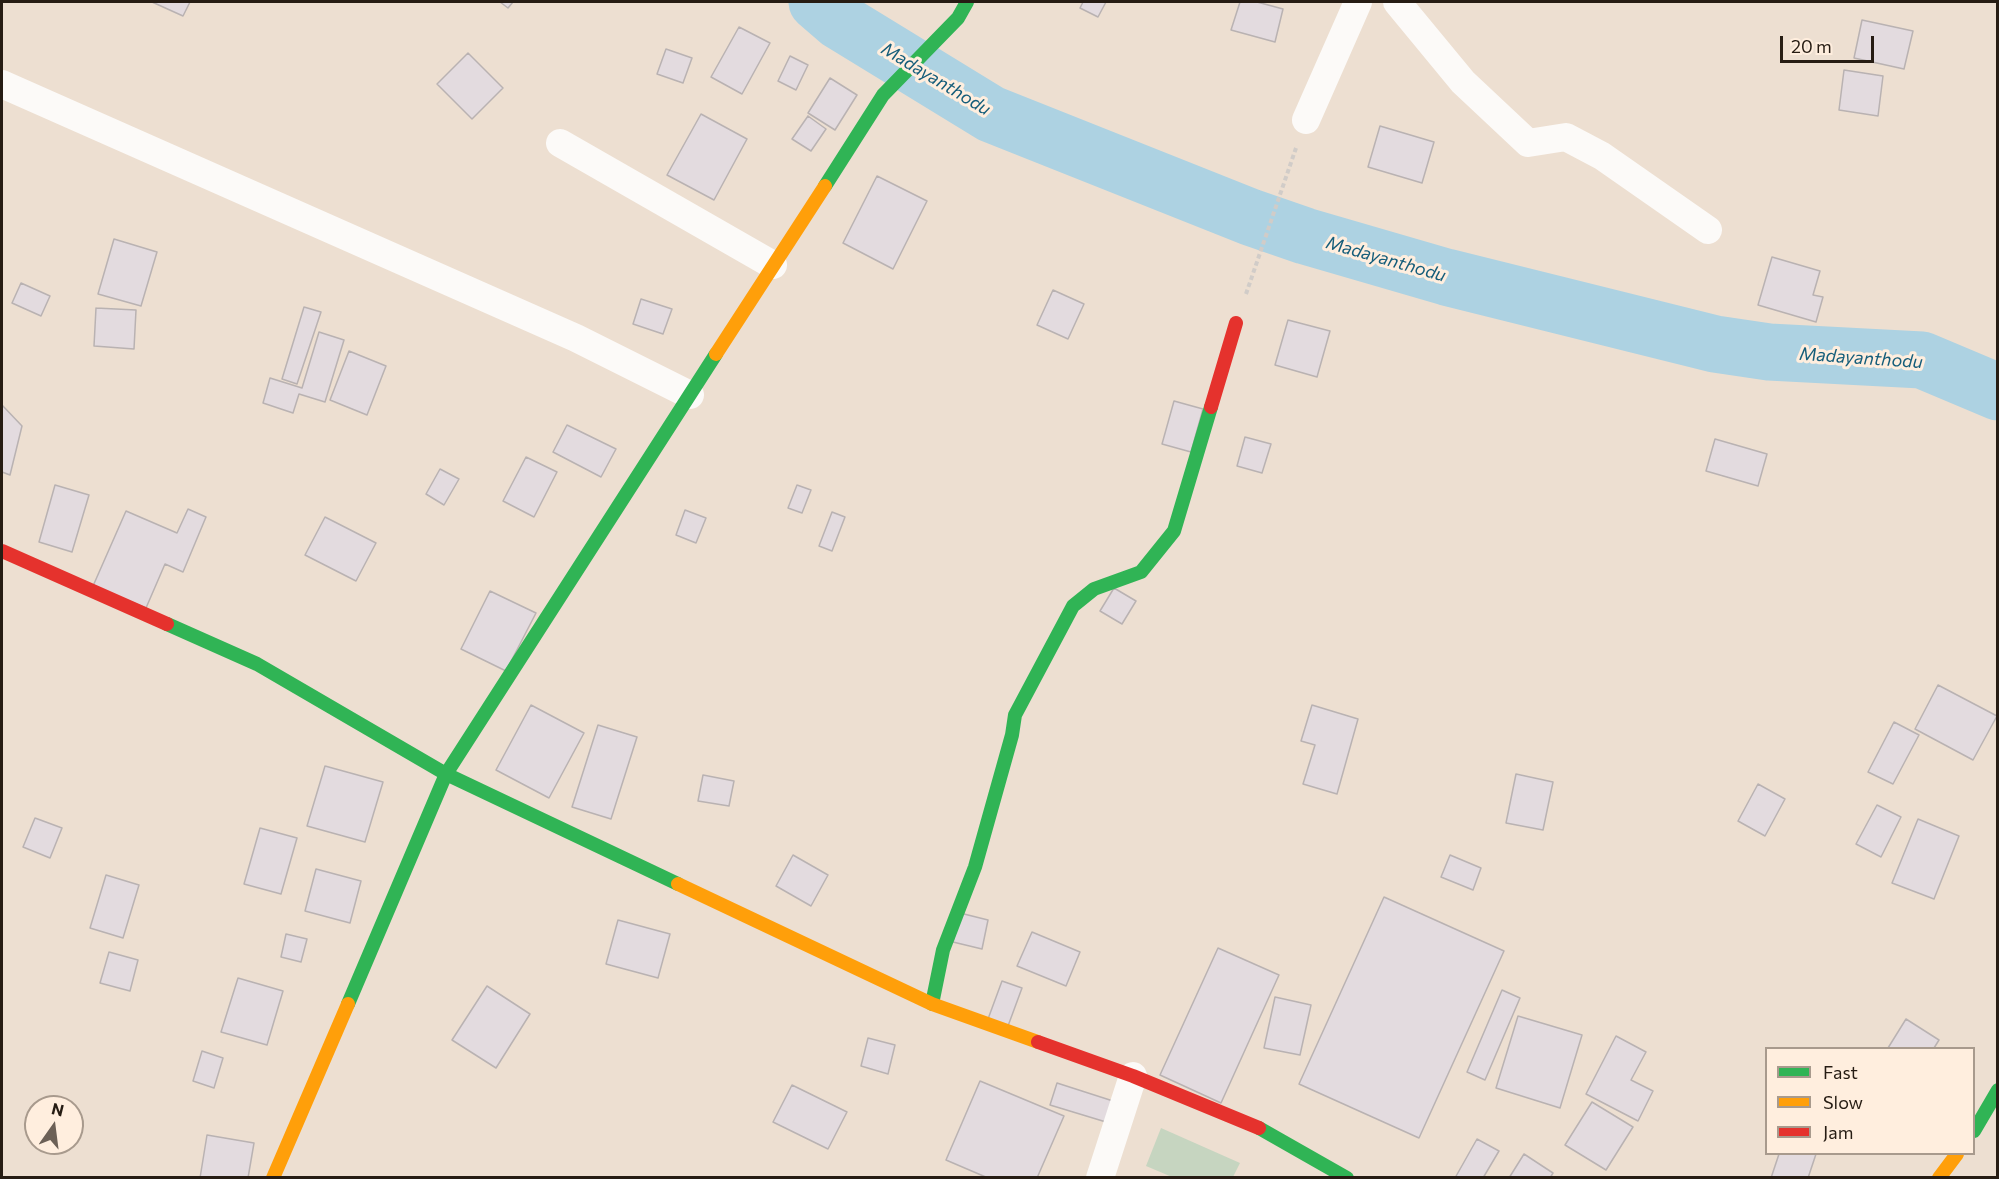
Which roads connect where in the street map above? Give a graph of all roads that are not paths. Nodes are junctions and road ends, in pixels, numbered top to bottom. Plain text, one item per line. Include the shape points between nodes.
1 (967, 2) edge
2 (1358, 2) edge
3 (1397, 2) edge
4 (2, 84) edge
5 (1306, 120) road end
6 (560, 143) dead end
7 (1708, 230) dead end
8 (773, 266) junction
9 (1236, 323) road end
10 (690, 395) junction
11 (2, 551) edge
12 (446, 774) junction
13 (932, 1004) junction
14 (1133, 1076) junction
15 (1998, 1090) edge
16 (1975, 1129) edge
17 (1956, 1155) edge
18 (1345, 1177) edge
19 (273, 1178) edge
20 (1100, 1178) edge
21 (1939, 1178) edge

1 - 8 main road via 958,18 883,95
2 - 5 street
3 - 7 street via 1463,82 1528,143 1566,137 1602,156
4 - 10 street via 576,338
6 - 8 street
8 - 10 main road
9 - 13 main road via 1174,531 1141,572 1094,589 1073,606 1015,715 975,867 943,950
10 - 12 main road
11 - 12 main road via 257,664
12 - 13 main road
12 - 19 main road
13 - 14 main road
14 - 18 main road via 1260,1128
14 - 20 street
15 - 16 main road
17 - 21 main road

